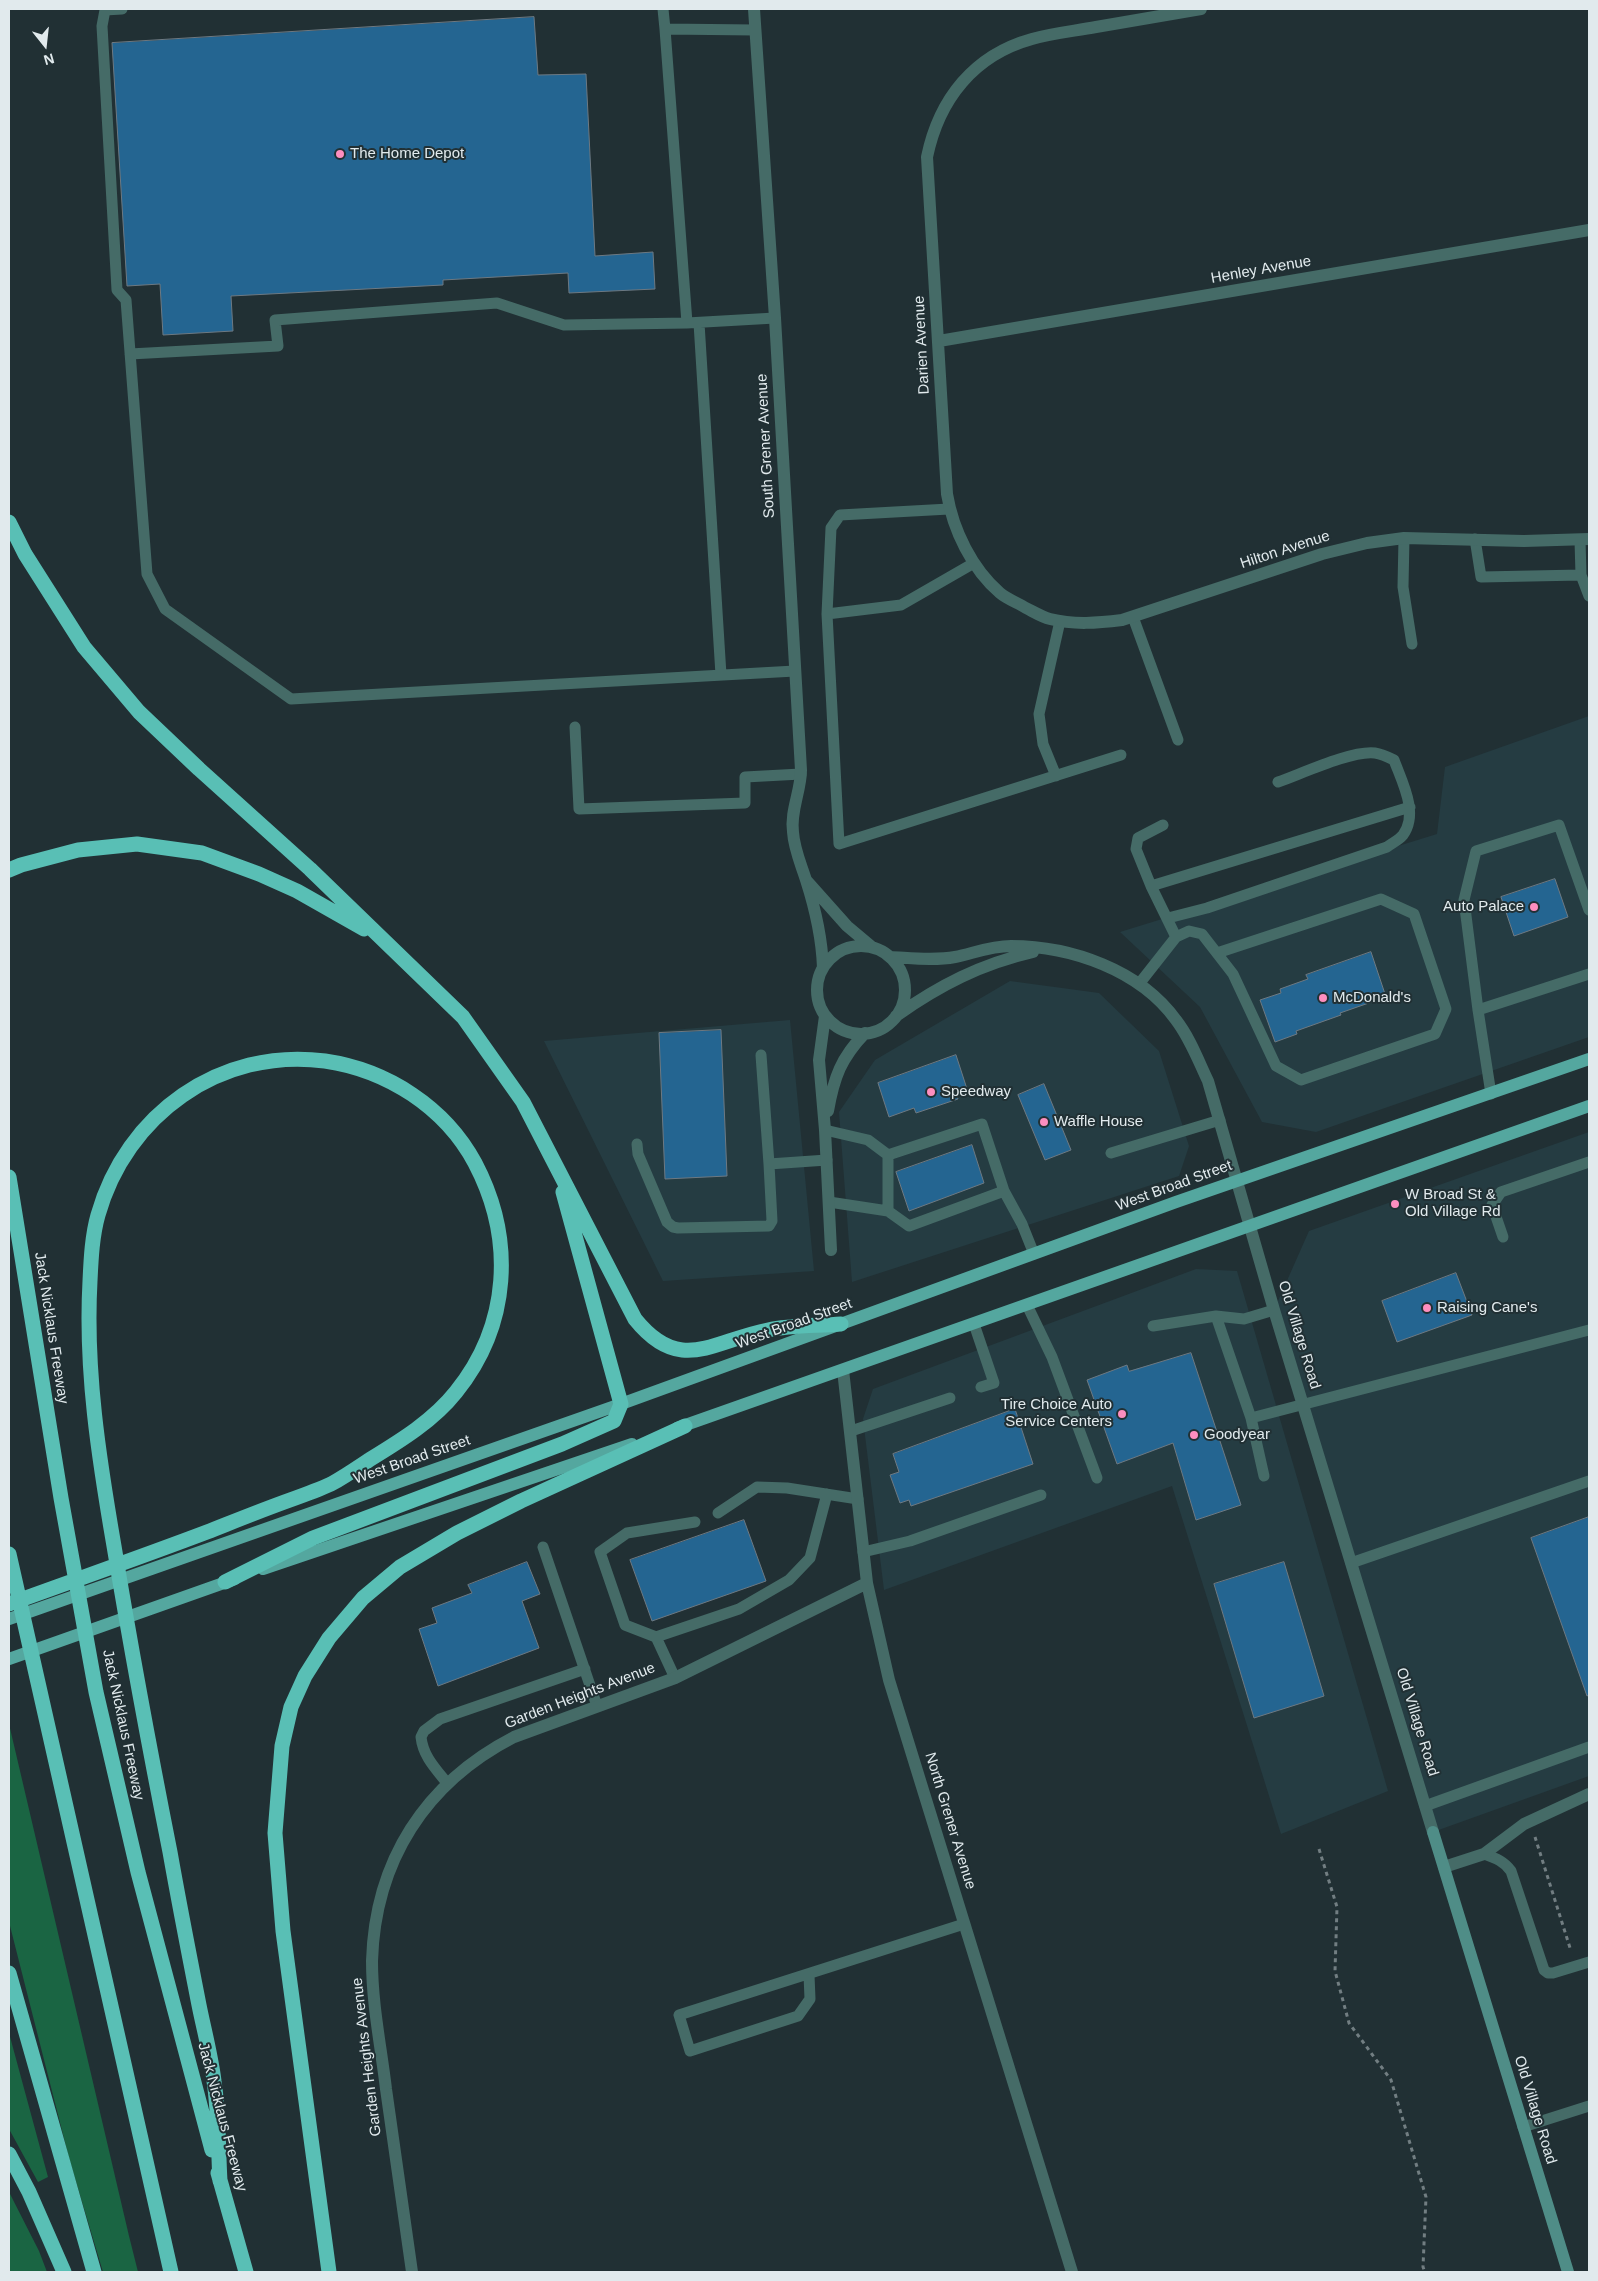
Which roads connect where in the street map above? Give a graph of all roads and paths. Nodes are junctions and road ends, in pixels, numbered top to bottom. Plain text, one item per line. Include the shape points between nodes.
1 (122, 9) edge
2 (664, 9) edge
3 (754, 9) edge
4 (1201, 9) edge
5 (665, 29) junction
6 (755, 30) junction
7 (1589, 230) edge
8 (775, 318) junction
9 (687, 323) junction
10 (699, 323) junction
11 (939, 341) junction
12 (130, 354) junction
13 (949, 509) junction
14 (9, 522) edge
15 (1404, 538) junction
16 (1475, 539) junction
17 (1585, 540) edge
18 (974, 563) junction
19 (1580, 575) junction
20 (1002, 594) joint
21 (1589, 596) edge
22 (827, 614) junction
23 (1133, 617) junction
24 (1060, 621) junction
25 (1412, 644) dead end
26 (795, 671) junction
27 (721, 675) junction
28 (575, 727) dead end
29 (1178, 740) dead end
30 (1121, 755) dead end
31 (801, 774) junction
32 (1056, 776) junction
33 (1278, 782) dead end
34 (1410, 807) junction
35 (1163, 824) dead end
36 (9, 870) edge
37 (806, 880) junction
38 (1152, 886) junction
39 (1589, 910) edge
40 (1168, 918) junction
41 (1176, 937) junction
42 (383, 939) junction
43 (872, 947) junction
44 (1048, 949) junction
45 (1217, 953) junction
46 (890, 957) junction
47 (823, 968) junction
48 (1589, 974) edge
49 (1138, 984) junction
50 (1478, 1010) junction
51 (825, 1016) junction
52 (895, 1017) junction
53 (865, 1034) junction
54 (762, 1055) dead end
55 (1589, 1059) edge
56 (1491, 1094) junction
57 (1589, 1106) edge
58 (1220, 1120) junction
59 (825, 1130) junction
60 (637, 1144) dead end
61 (1111, 1153) dead end
62 (888, 1155) junction
63 (827, 1160) junction
64 (1589, 1162) edge
65 (555, 1164) junction
66 (769, 1164) junction
67 (9, 1177) edge
68 (1236, 1181) junction
69 (1004, 1191) junction
70 (828, 1202) junction
71 (888, 1212) junction
72 (1250, 1226) junction
73 (1503, 1237) dead end
74 (831, 1250) dead end
75 (1034, 1254) junction
76 (1027, 1305) junction
77 (1274, 1310) junction
78 (1216, 1316) junction
79 (842, 1324) junction
80 (974, 1324) junction
81 (1153, 1326) dead end
82 (1589, 1330) edge
83 (843, 1370) junction
84 (981, 1387) dead end
85 (950, 1398) dead end
86 (621, 1404) junction
87 (1302, 1404) junction
88 (1251, 1418) junction
89 (685, 1426) junction
90 (851, 1431) junction
91 (1264, 1476) dead end
92 (1097, 1478) dead end
93 (1589, 1481) edge
94 (827, 1494) junction
95 (1041, 1495) dead end
96 (858, 1499) junction
97 (718, 1513) dead end
98 (695, 1522) dead end
99 (543, 1546) dead end
100 (863, 1552) junction
101 (9, 1554) edge
102 (1351, 1563) junction
103 (225, 1582) junction
104 (867, 1583) junction
105 (9, 1604) edge
106 (9, 1619) edge
107 (656, 1637) junction
108 (9, 1660) edge
109 (585, 1669) junction
110 (674, 1678) junction
111 (597, 1706) junction
112 (1589, 1747) edge
113 (447, 1783) junction
114 (1589, 1794) edge
115 (1425, 1806) junction
116 (1530, 1821) junction
117 (1319, 1849) dead end
118 (1484, 1854) junction
119 (1444, 1867) junction
120 (964, 1924) junction
121 (1580, 1950) dead end
122 (1589, 1962) edge
123 (9, 1973) edge
124 (809, 1974) junction
125 (1589, 2106) edge
126 (1523, 2127) junction
127 (9, 2154) edge
128 (220, 2181) junction
129 (64, 2272) edge
130 (94, 2272) edge
131 (171, 2272) edge
132 (246, 2272) edge
133 (329, 2272) edge
134 (412, 2272) edge
135 (1072, 2272) edge
136 (1425, 2272) edge
137 (1568, 2272) edge

1 - 12 lane via 105,10 102,26 117,290 126,300
2 - 5 lane
3 - 6 street, South Grener Avenue
4 - 11 street, Darien Avenue via 1031,39 992,56 960,86 938,119 927,158
5 - 6 lane
5 - 9 lane
6 - 8 street, South Grener Avenue
7 - 11 street, Henley Avenue
8 - 10 lane
8 - 26 street, South Grener Avenue
9 - 10 lane
9 - 12 lane via 564,325 497,303 275,320 278,346
10 - 27 lane
11 - 13 street, Darien Avenue
12 - 27 lane via 147,574 165,609 291,699
13 - 18 street, Darien Avenue
13 - 22 lane via 840,515 831,528
14 - 42 highway via 25,554 84,647 139,712
15 - 16 street, Hilton Avenue
15 - 23 street, Hilton Avenue via 1322,554
15 - 25 lane via 1402,587
16 - 17 street, Hilton Avenue
16 - 19 lane via 1481,577
17 - 19 lane
18 - 20 street, Darien Avenue
18 - 22 lane via 901,605
19 - 21 lane
20 - 24 street, Hilton Avenue via 1048,619
22 - 32 lane via 839,844
23 - 24 street, Hilton Avenue via 1093,623
23 - 29 lane
24 - 32 lane via 1039,714 1043,744
26 - 27 lane
26 - 31 street, South Grener Avenue
28 - 31 lane via 579,809 746,803 745,776
30 - 32 lane
31 - 37 street, South Grener Avenue via 792,829 795,850
33 - 34 lane via 1353,755 1375,753 1394,760
34 - 38 lane
34 - 40 lane via 1409,824 1402,837 1387,847 1208,908
35 - 38 lane via 1138,838 1136,849
36 - 42 highway via 78,850 136,844 202,854 297,891
37 - 43 street, South Grener Avenue via 847,926
37 - 47 street, South Grener Avenue
38 - 40 lane
39 - 50 lane via 1559,825 1476,851 1464,900
40 - 41 lane
41 - 45 lane via 1188,931 1202,934
41 - 49 lane
42 - 65 highway via 463,1017 523,1102
43 - 46 street
43 - 47 street via 850,947 837,953
44 - 46 street via 1011,946 985,948 954,957
44 - 49 street via 1094,961
44 - 52 street via 968,972
45 - 45 lane via 1233,974 1276,1066 1300,1080 1436,1034 1446,1009 1414,914 1380,899
46 - 52 street via 899,966 904,980 905,994
47 - 51 street via 817,988 818,1003
48 - 50 lane
49 - 58 street via 1153,994 1176,1019 1193,1047
50 - 56 lane
51 - 53 street via 836,1026
51 - 59 street via 819,1060
52 - 53 street via 879,1029
53 - 59 street via 838,1068
54 - 66 lane
55 - 56 main road, West Broad Street
56 - 68 main road, West Broad Street
57 - 72 main road
58 - 61 lane
58 - 68 street
59 - 62 lane via 868,1140
59 - 63 street
60 - 66 lane via 638,1154 667,1222 678,1228 772,1224
62 - 69 lane via 982,1124
62 - 71 lane
63 - 66 lane
63 - 70 street
64 - 73 lane via 1501,1192 1492,1205
65 - 79 highway via 636,1319 661,1344 683,1351 702,1349 769,1330
65 - 86 highway
67 - 128 highway, Jack Nicklaus Freeway via 96,1692 135,1863
68 - 72 street, Old Village Road
68 - 75 main road, West Broad Street
69 - 71 lane via 909,1226
69 - 75 lane
70 - 71 lane
70 - 74 street
72 - 76 main road
72 - 77 street, Old Village Road
75 - 79 main road, West Broad Street
76 - 80 main road
76 - 92 lane via 1052,1357
77 - 78 lane via 1244,1319
77 - 87 street, Old Village Road
78 - 81 lane
78 - 88 lane
79 - 86 main road, West Broad Street
80 - 83 main road
80 - 84 lane via 994,1382
82 - 87 lane
83 - 89 main road
83 - 90 street, North Grener Avenue
85 - 90 lane
86 - 103 highway via 614,1421 588,1433 313,1538
86 - 106 main road, West Broad Street
87 - 88 lane
87 - 102 street, Old Village Road
88 - 91 lane
89 - 103 main road
89 - 133 highway via 521,1501 400,1567 363,1598 329,1638 305,1676 282,1746 275,1834 283,1932
90 - 96 street, North Grener Avenue
93 - 102 lane
94 - 96 lane
94 - 97 lane via 787,1488 756,1488
94 - 107 lane via 810,1558 790,1580 739,1609
95 - 100 lane via 910,1541
96 - 100 street, North Grener Avenue
98 - 107 lane via 627,1533 600,1552 625,1625
99 - 109 lane
100 - 104 street, North Grener Avenue
101 - 131 highway
102 - 115 street, Old Village Road
103 - 108 main road
104 - 110 street, Garden Heights Avenue
104 - 120 street, North Grener Avenue via 890,1680
105 - 128 highway via 331,1484 408,1436 452,1397 488,1343 498,1304 502,1268 499,1232 476,1164 457,1134 432,1108 403,1088 339,1063 306,1059 272,1060 239,1068 202,1082 166,1106 139,1135 115,1170 97,1217 87,1332 102,1480 139,1697 214,2081
107 - 110 lane
109 - 111 lane
109 - 113 lane via 458,1712 430,1725 421,1737 422,1747
110 - 111 street, Garden Heights Avenue
111 - 113 street, Garden Heights Avenue via 514,1737 491,1749
112 - 115 lane
113 - 134 street, Garden Heights Avenue via 422,1811 405,1837 381,1897 374,1929 374,1993
114 - 116 street
115 - 119 street, Old Village Road
116 - 118 street
116 - 121 path via 1572,1953
117 - 136 path via 1337,1907 1335,1971 1349,2023 1391,2080 1426,2197
118 - 119 street
118 - 122 lane via 1498,1858 1511,1871 1544,1970 1553,1973
119 - 126 street, Old Village Road
120 - 124 lane
120 - 135 street, North Grener Avenue
123 - 130 highway
124 - 124 lane via 679,2015 690,2051 798,2016 810,1999
125 - 126 lane
126 - 137 street, Old Village Road
127 - 129 highway
128 - 132 highway, Jack Nicklaus Freeway

